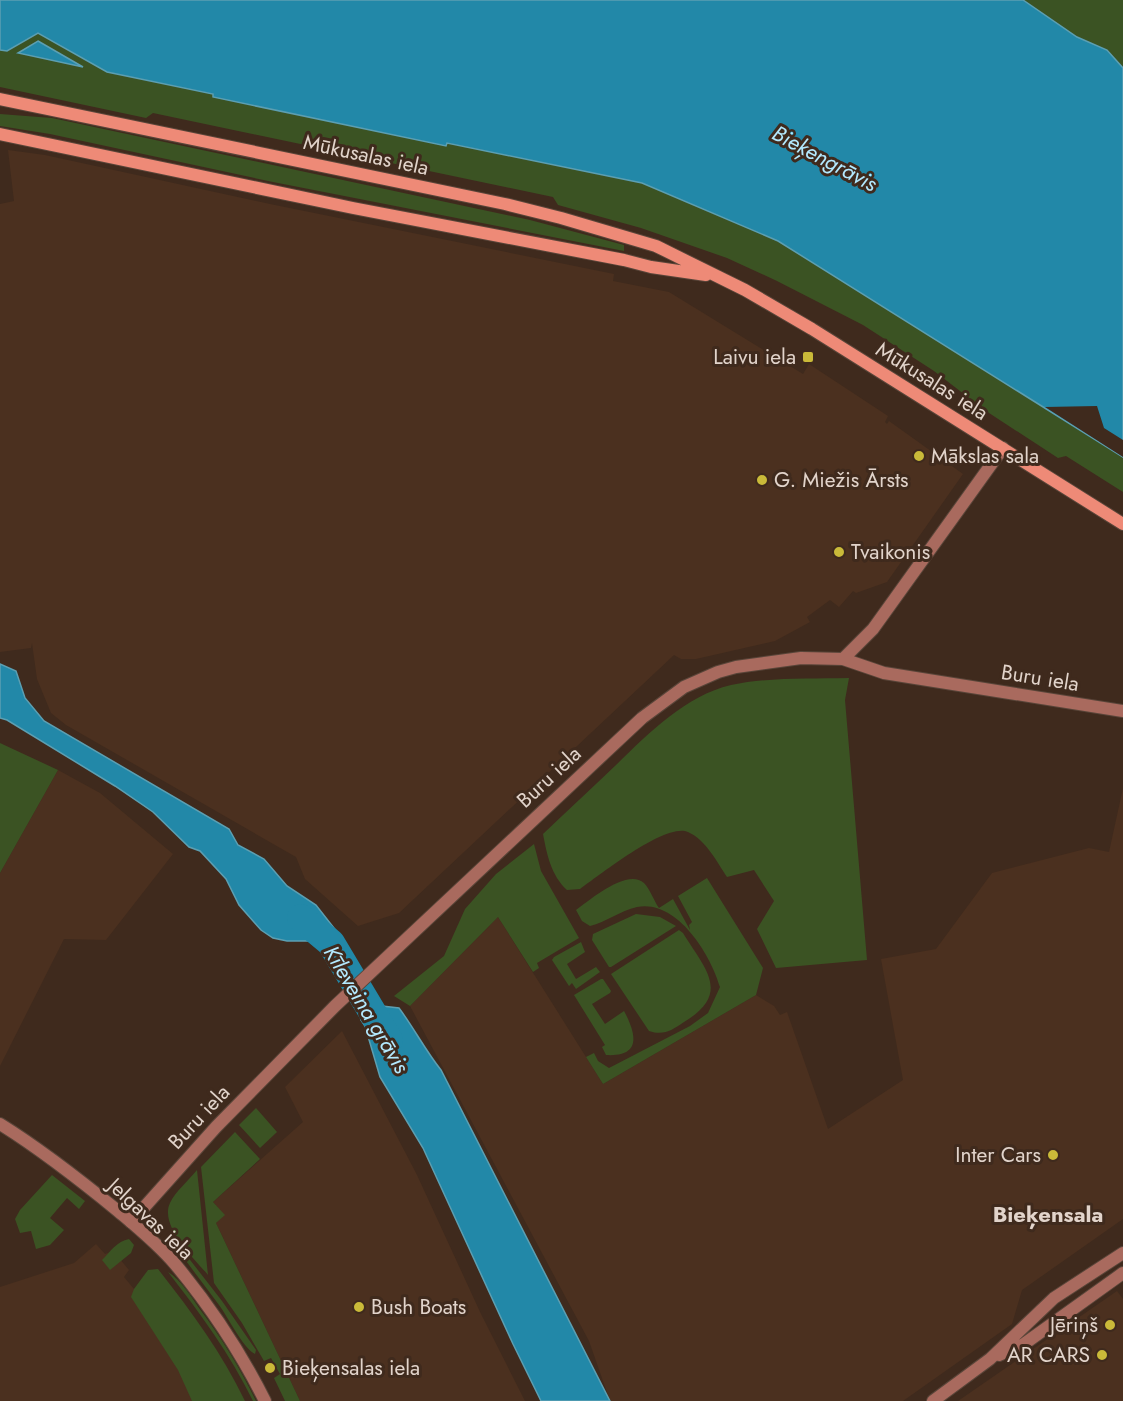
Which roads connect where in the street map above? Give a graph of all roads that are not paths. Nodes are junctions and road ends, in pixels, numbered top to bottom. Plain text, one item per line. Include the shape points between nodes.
1 (0, 99) edge
2 (0, 134) edge
3 (716, 277) junction
4 (1003, 448) junction
5 (1123, 524) edge
6 (843, 659) junction
7 (1123, 711) edge
8 (0, 1124) edge
9 (131, 1222) junction
10 (1123, 1253) edge
11 (1123, 1273) edge
12 (990, 1359) junction
13 (265, 1401) edge
14 (933, 1401) edge

1 - 3 main road, Mūkusalas iela via 505,204 656,246
2 - 3 main road, Mūkusalas iela
3 - 4 main road, Mūkusalas iela via 778,308
4 - 5 main road, Mūkusalas iela
4 - 6 street via 873,629
6 - 7 street, Buru iela via 884,673
6 - 9 street, Buru iela via 801,658 736,667 678,691 634,725 335,1006 216,1127
8 - 9 street, Jelgavas iela via 41,1150
9 - 13 street, Jelgavas iela via 173,1262 219,1321
10 - 12 street via 1054,1299
11 - 12 street via 1024,1344
12 - 14 street

